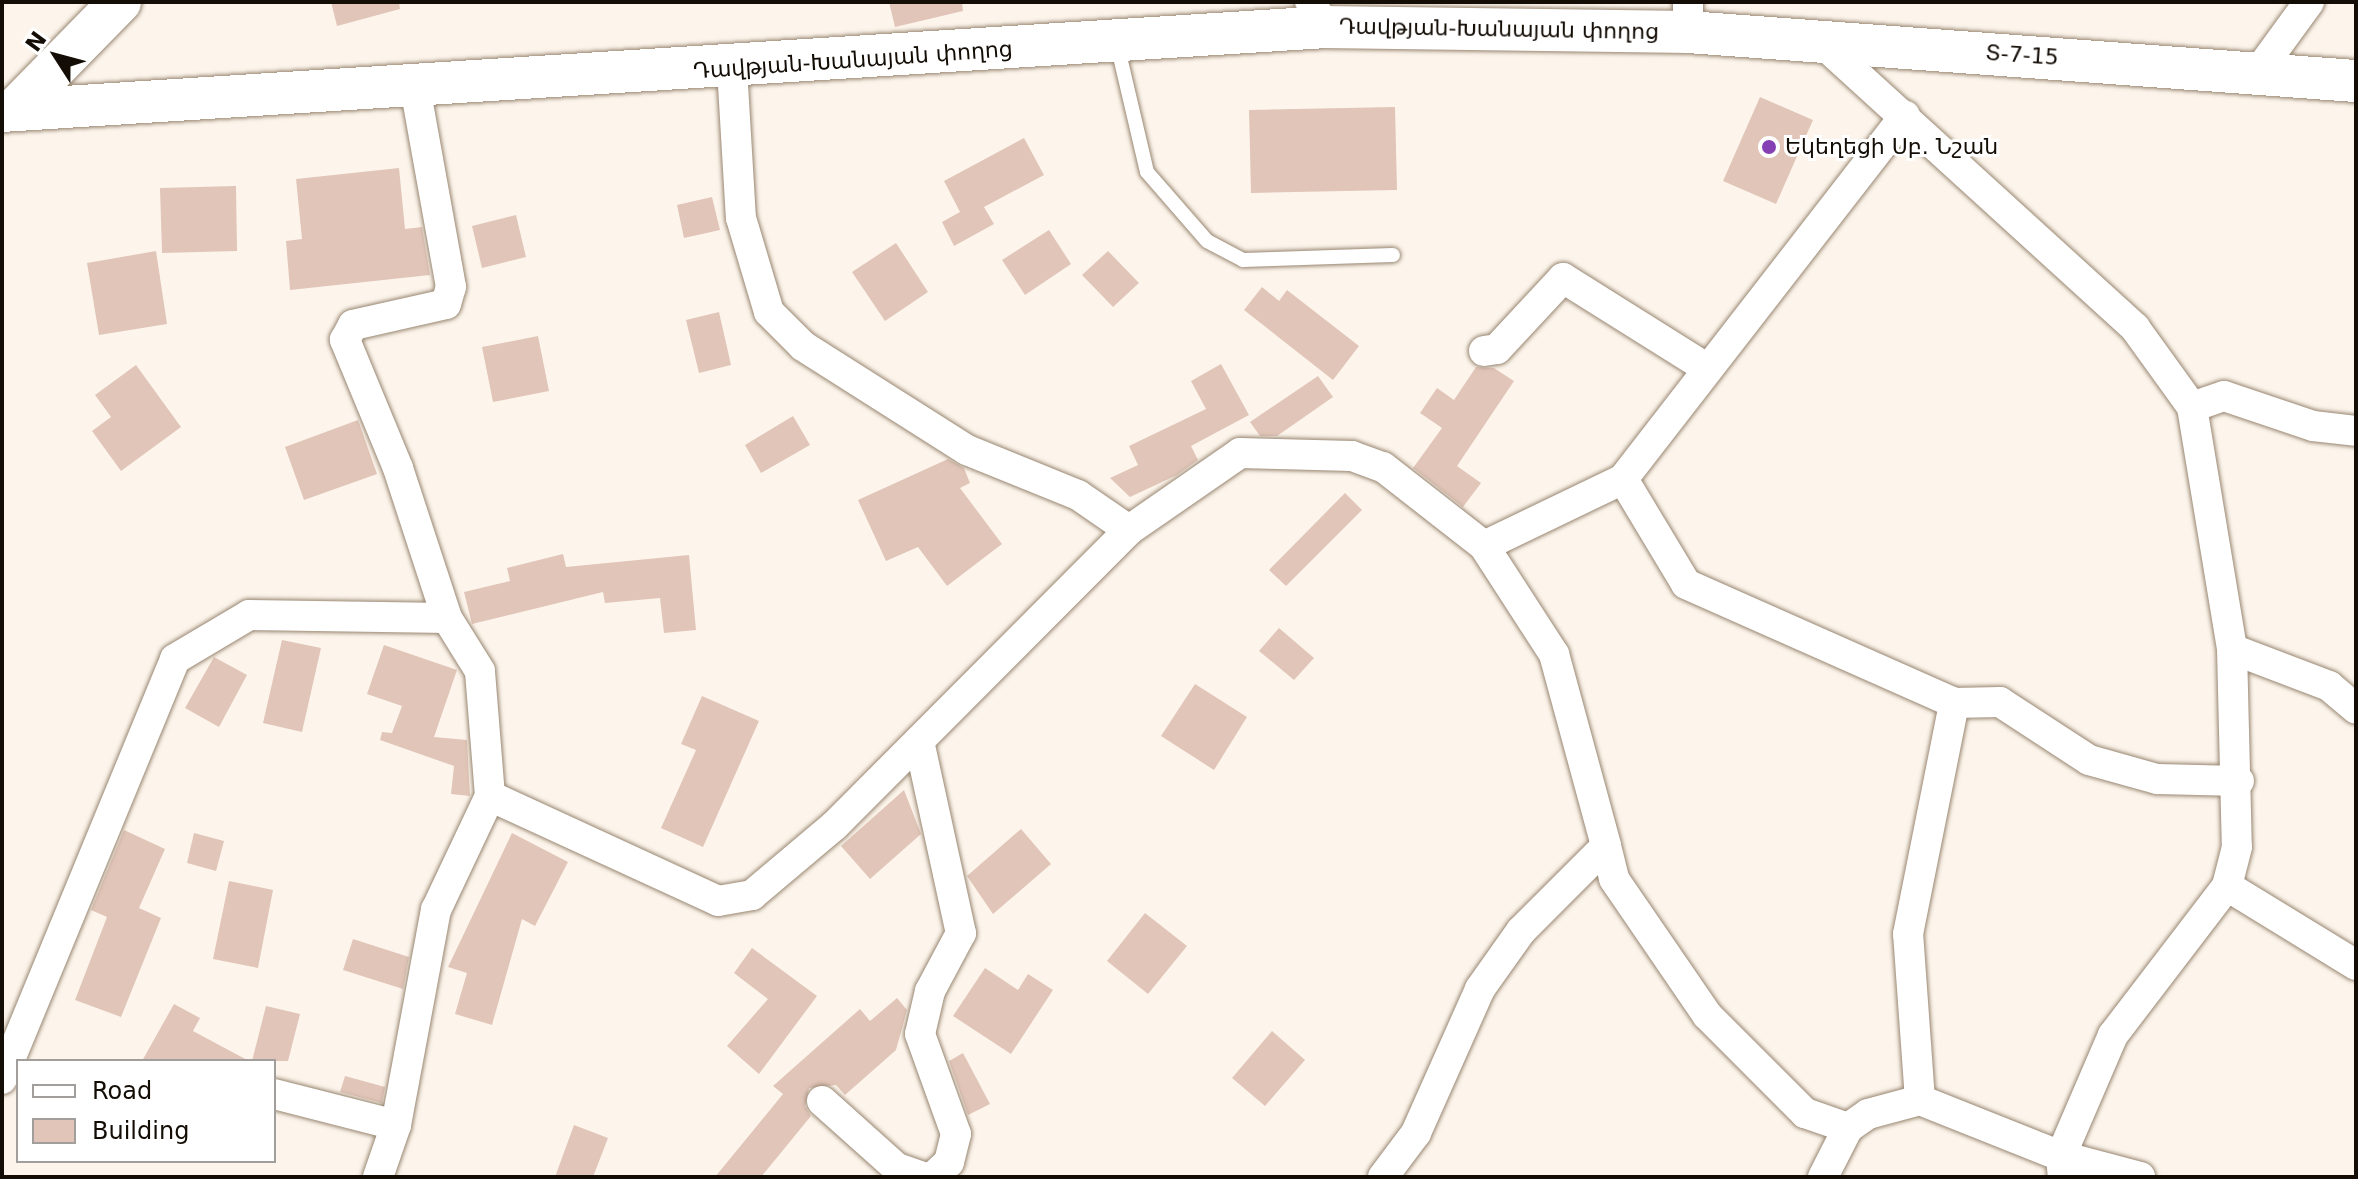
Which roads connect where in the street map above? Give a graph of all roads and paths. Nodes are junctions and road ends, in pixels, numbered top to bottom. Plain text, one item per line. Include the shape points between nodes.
1 (120, 2) edge
2 (2309, 2) edge
3 (1318, 14) edge
4 (1688, 17) edge
5 (1820, 41) junction
6 (1117, 44) junction
7 (732, 68) junction
8 (2258, 72) junction
9 (2356, 81) edge
10 (415, 86) junction
11 (10, 109) edge
12 (1905, 116) junction
13 (1393, 255) dead end
14 (1484, 351) dead end
15 (1708, 369) junction
16 (2192, 407) junction
17 (2356, 431) edge
18 (1623, 479) junction
19 (1129, 530) junction
20 (1484, 546) junction
21 (447, 618) junction
22 (2232, 649) junction
23 (1954, 703) junction
24 (2356, 709) edge
25 (919, 741) junction
26 (2239, 781) junction
27 (490, 796) junction
28 (1606, 846) junction
29 (2227, 886) junction
30 (2356, 965) edge
31 (2, 1079) edge
32 (276, 1095) edge
33 (1920, 1100) junction
34 (822, 1101) dead end
35 (396, 1125) junction
36 (1848, 1128) junction
37 (2062, 1166) edge
38 (378, 1177) edge
39 (923, 1177) edge
40 (933, 1177) edge
41 (1383, 1177) edge
42 (1823, 1177) edge
43 (2140, 1177) edge

1 - 11 street
2 - 8 street
3 - 4 street, Դավթյան-Խանայան փողոց / Տ-7-15
3 - 6 street, Դավթյան-Խանայան փողոց / Տ-7-15
4 - 5 street, Տ-7-15 / Տ-7-15
5 - 8 street, Տ-7-15 / Տ-7-15
5 - 12 street
6 - 7 street, Դավթյան-Խանայան փողոց / Տ-7-15
6 - 13 lane via 1147,172 1207,241 1243,260
7 - 10 street, Դավթյան-Խանայան փողոց / Տ-7-15
7 - 19 street via 741,218 769,312 803,346 967,450 1078,495
8 - 9 street, Տ-7-15 / Տ-7-15
10 - 11 street, Դավթյան-Խանայան փողոց / Տ-7-15
10 - 21 street via 446,304 353,325 345,340 398,468
12 - 15 street
12 - 16 street via 2135,328
14 - 15 street via 1497,349 1563,278
15 - 18 street
16 - 17 street via 2224,396 2313,426
16 - 22 street
18 - 20 street
18 - 23 street via 1686,584
19 - 20 street via 1240,453 1352,456 1383,467
19 - 25 street
20 - 28 street via 1554,654
21 - 27 street via 480,671
21 - 31 street via 249,615 175,659
22 - 24 street via 2329,686
22 - 26 street
23 - 26 street via 2000,702 2089,760 2157,779
23 - 33 street via 1908,934
25 - 27 street via 752,895 718,901
25 - 40 street via 961,933 930,991 920,1034 956,1134 949,1162
26 - 29 street
27 - 35 street via 436,910
28 - 36 street via 1614,879 1707,1015 1805,1113
28 - 41 street via 1521,931 1480,989 1416,1133
29 - 30 street
29 - 37 street via 2113,1035
32 - 35 street
33 - 36 street via 1868,1114
33 - 37 street
34 - 39 street via 897,1168
35 - 38 street
36 - 42 street
37 - 43 street

